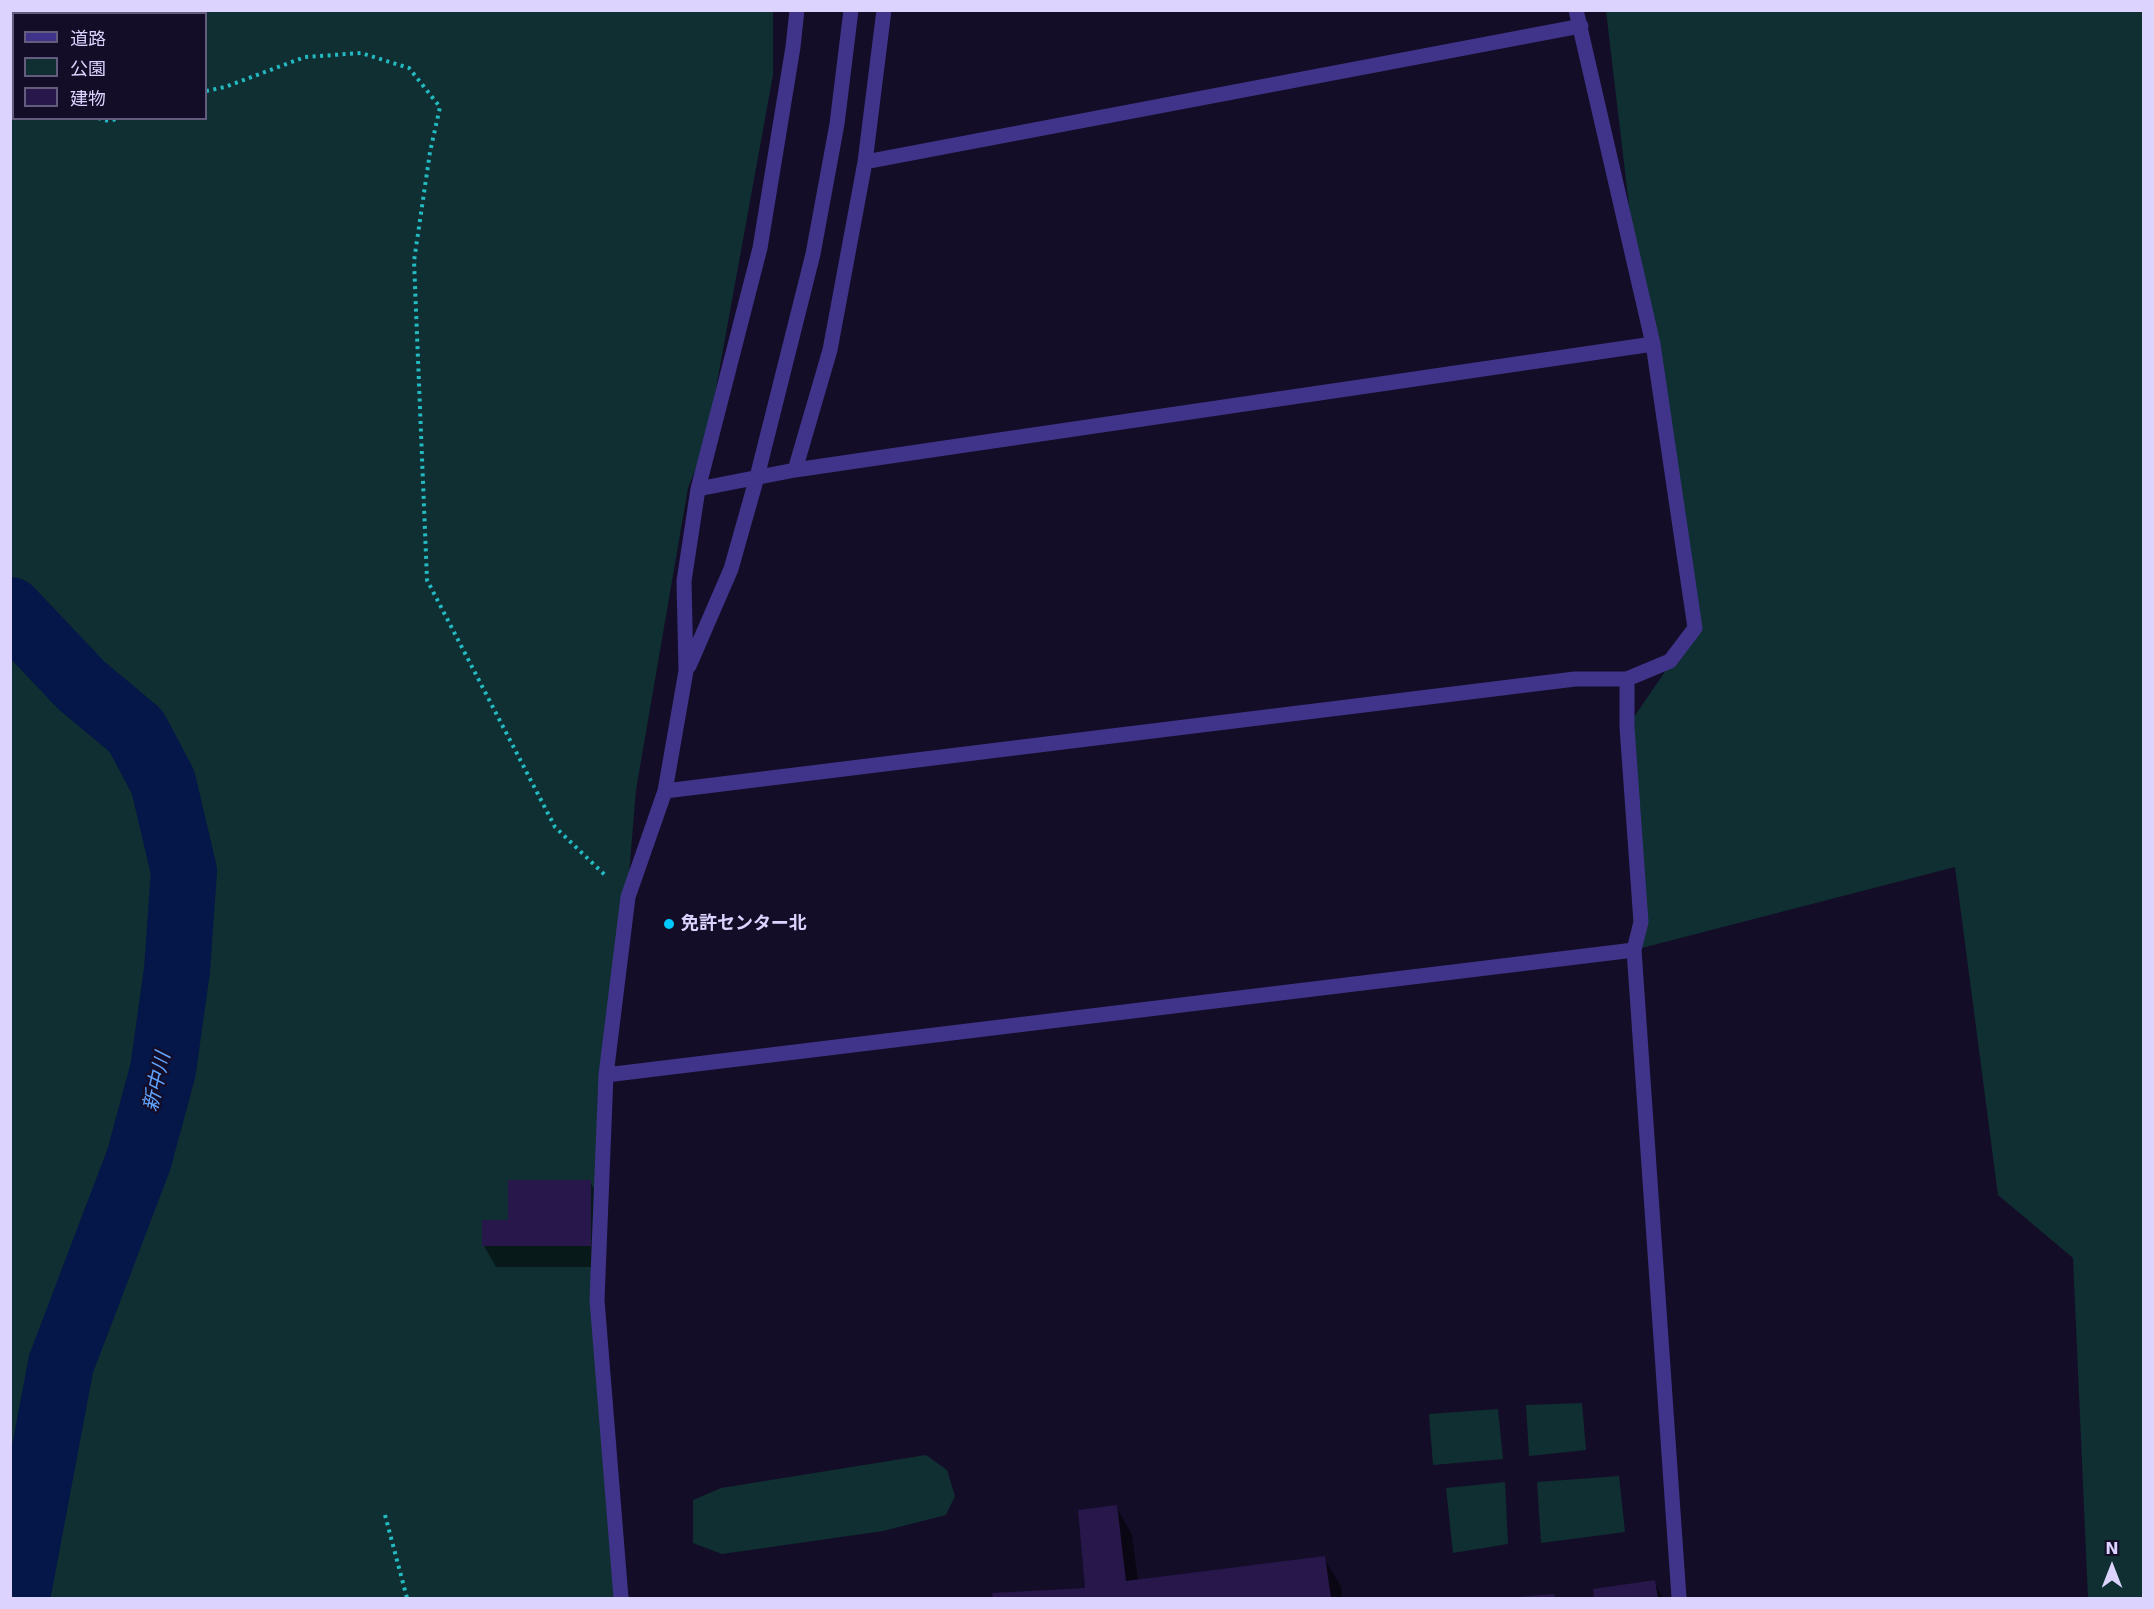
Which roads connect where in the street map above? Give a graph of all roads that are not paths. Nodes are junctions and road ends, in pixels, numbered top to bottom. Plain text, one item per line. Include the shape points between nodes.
1 (797, 10) edge
2 (850, 10) edge
3 (884, 10) edge
4 (1576, 10) edge
5 (1581, 26) junction
6 (865, 162) junction
7 (1653, 344) junction
8 (795, 470) junction
9 (757, 477) junction
10 (698, 489) junction
11 (686, 672) junction
12 (1627, 679) junction
13 (665, 791) junction
14 (1634, 950) junction
15 (606, 1075) junction
16 (621, 1599) edge
17 (1679, 1599) edge

1 - 10 street via 760,248
2 - 9 street via 837,124 813,254
3 - 6 street
4 - 5 street
5 - 6 street
5 - 7 street
6 - 8 street via 830,350
7 - 8 street
7 - 12 street via 1695,628 1670,661
8 - 9 street
9 - 10 street
9 - 11 street via 731,569
10 - 11 street via 684,581
11 - 13 street
12 - 13 street via 1575,679
12 - 14 street via 1641,922
13 - 15 street via 628,897
14 - 15 street
14 - 17 street
15 - 16 street via 597,1300

